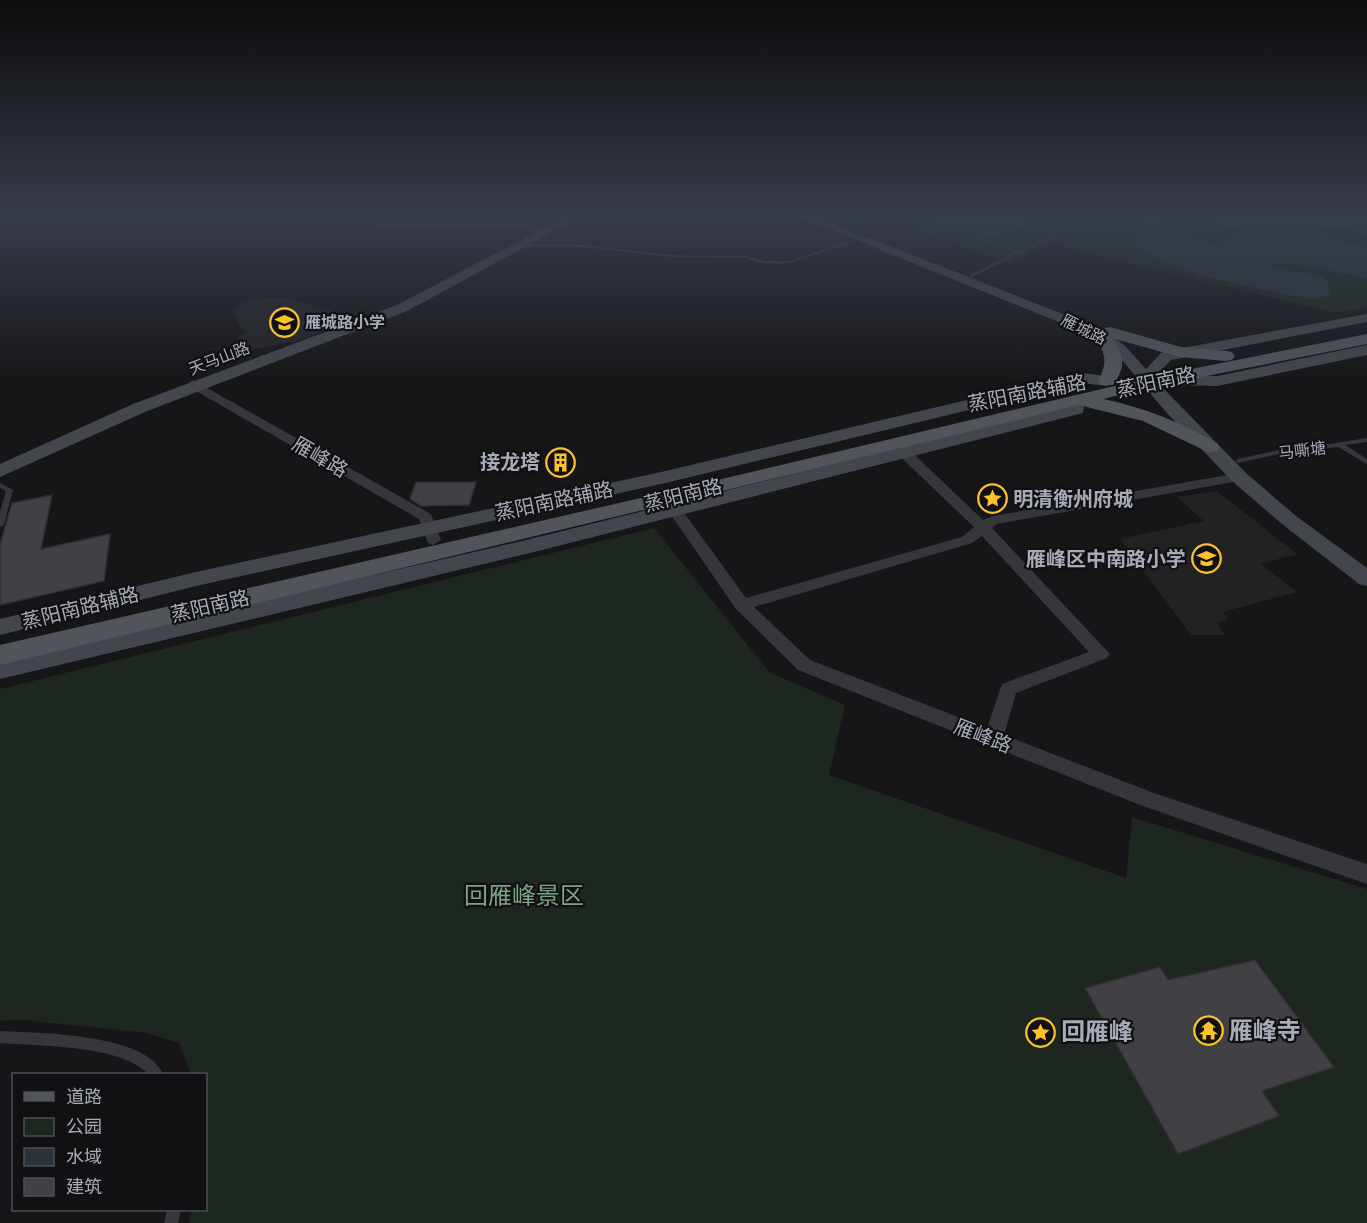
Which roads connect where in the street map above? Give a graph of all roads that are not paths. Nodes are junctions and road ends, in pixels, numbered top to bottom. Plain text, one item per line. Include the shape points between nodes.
1 (466, 271) edge
2 (472, 271) edge
3 (946, 271) edge
4 (959, 271) edge
5 (982, 271) edge
6 (972, 276) junction
7 (1367, 318) edge
8 (1367, 328) edge
9 (1105, 333) junction
10 (1367, 339) edge
11 (1367, 350) edge
12 (1184, 352) junction
13 (1226, 356) junction
14 (1151, 377) junction
15 (1107, 381) junction
16 (195, 385) junction
17 (1077, 400) junction
18 (1367, 440) edge
19 (1340, 445) junction
20 (1210, 447) junction
21 (899, 448) junction
22 (1367, 462) edge
23 (0, 469) edge
24 (1239, 469) junction
25 (0, 485) edge
26 (671, 505) junction
27 (0, 525) edge
28 (983, 528) junction
29 (431, 534) junction
30 (1367, 566) edge
31 (1367, 579) edge
32 (742, 605) junction
33 (0, 627) edge
34 (0, 639) edge
35 (0, 655) edge
36 (0, 670) edge
37 (993, 741) junction
38 (1367, 874) edge
39 (0, 1036) edge
40 (155, 1073) edge

1 - 16 street, 天马山路 via 398,306
2 - 16 street, 天马山路 via 402,308
3 - 9 street, 雁城路
4 - 6 street, 雁城路
5 - 6 lane
6 - 9 street, 雁城路
7 - 12 street
8 - 13 main road, 蒸阳南路
9 - 12 main road
9 - 14 street, 雁城路
9 - 15 main road via 1115,354 1116,367
10 - 14 main road, 蒸阳南路
11 - 14 street via 1217,381
12 - 13 main road
12 - 14 street via 1166,356
13 - 14 main road, 蒸阳南路
14 - 15 main road, 蒸阳南路
14 - 17 main road, 蒸阳南路
14 - 20 street, 雁城路
14 - 24 street, 雁城路
15 - 29 main road, 蒸阳南路
16 - 23 street, 天马山路
16 - 29 street, 雁峰路 via 426,517
17 - 20 main road via 1154,417
17 - 21 main road, 蒸阳南路
18 - 19 lane, 马嘶塘
19 - 22 lane
19 - 24 lane, 马嘶塘 via 1310,445
20 - 24 street, 雁城路
21 - 26 main road, 蒸阳南路
21 - 28 street
24 - 28 street via 993,520
24 - 30 street, 雁城路
24 - 31 street, 雁城路 via 1289,520
25 - 27 lane via 10,490
26 - 32 street, 雁峰路
26 - 35 main road, 蒸阳南路
26 - 36 street, 蒸阳南路辅路 via 526,547
28 - 32 street via 967,540
28 - 37 street via 1101,654 1008,689
29 - 33 street, 蒸阳南路辅路 via 196,579
29 - 34 main road, 蒸阳南路
32 - 37 street, 雁峰路 via 804,665
37 - 38 street, 雁峰路
39 - 40 lane via 80,1043 117,1051 144,1061

